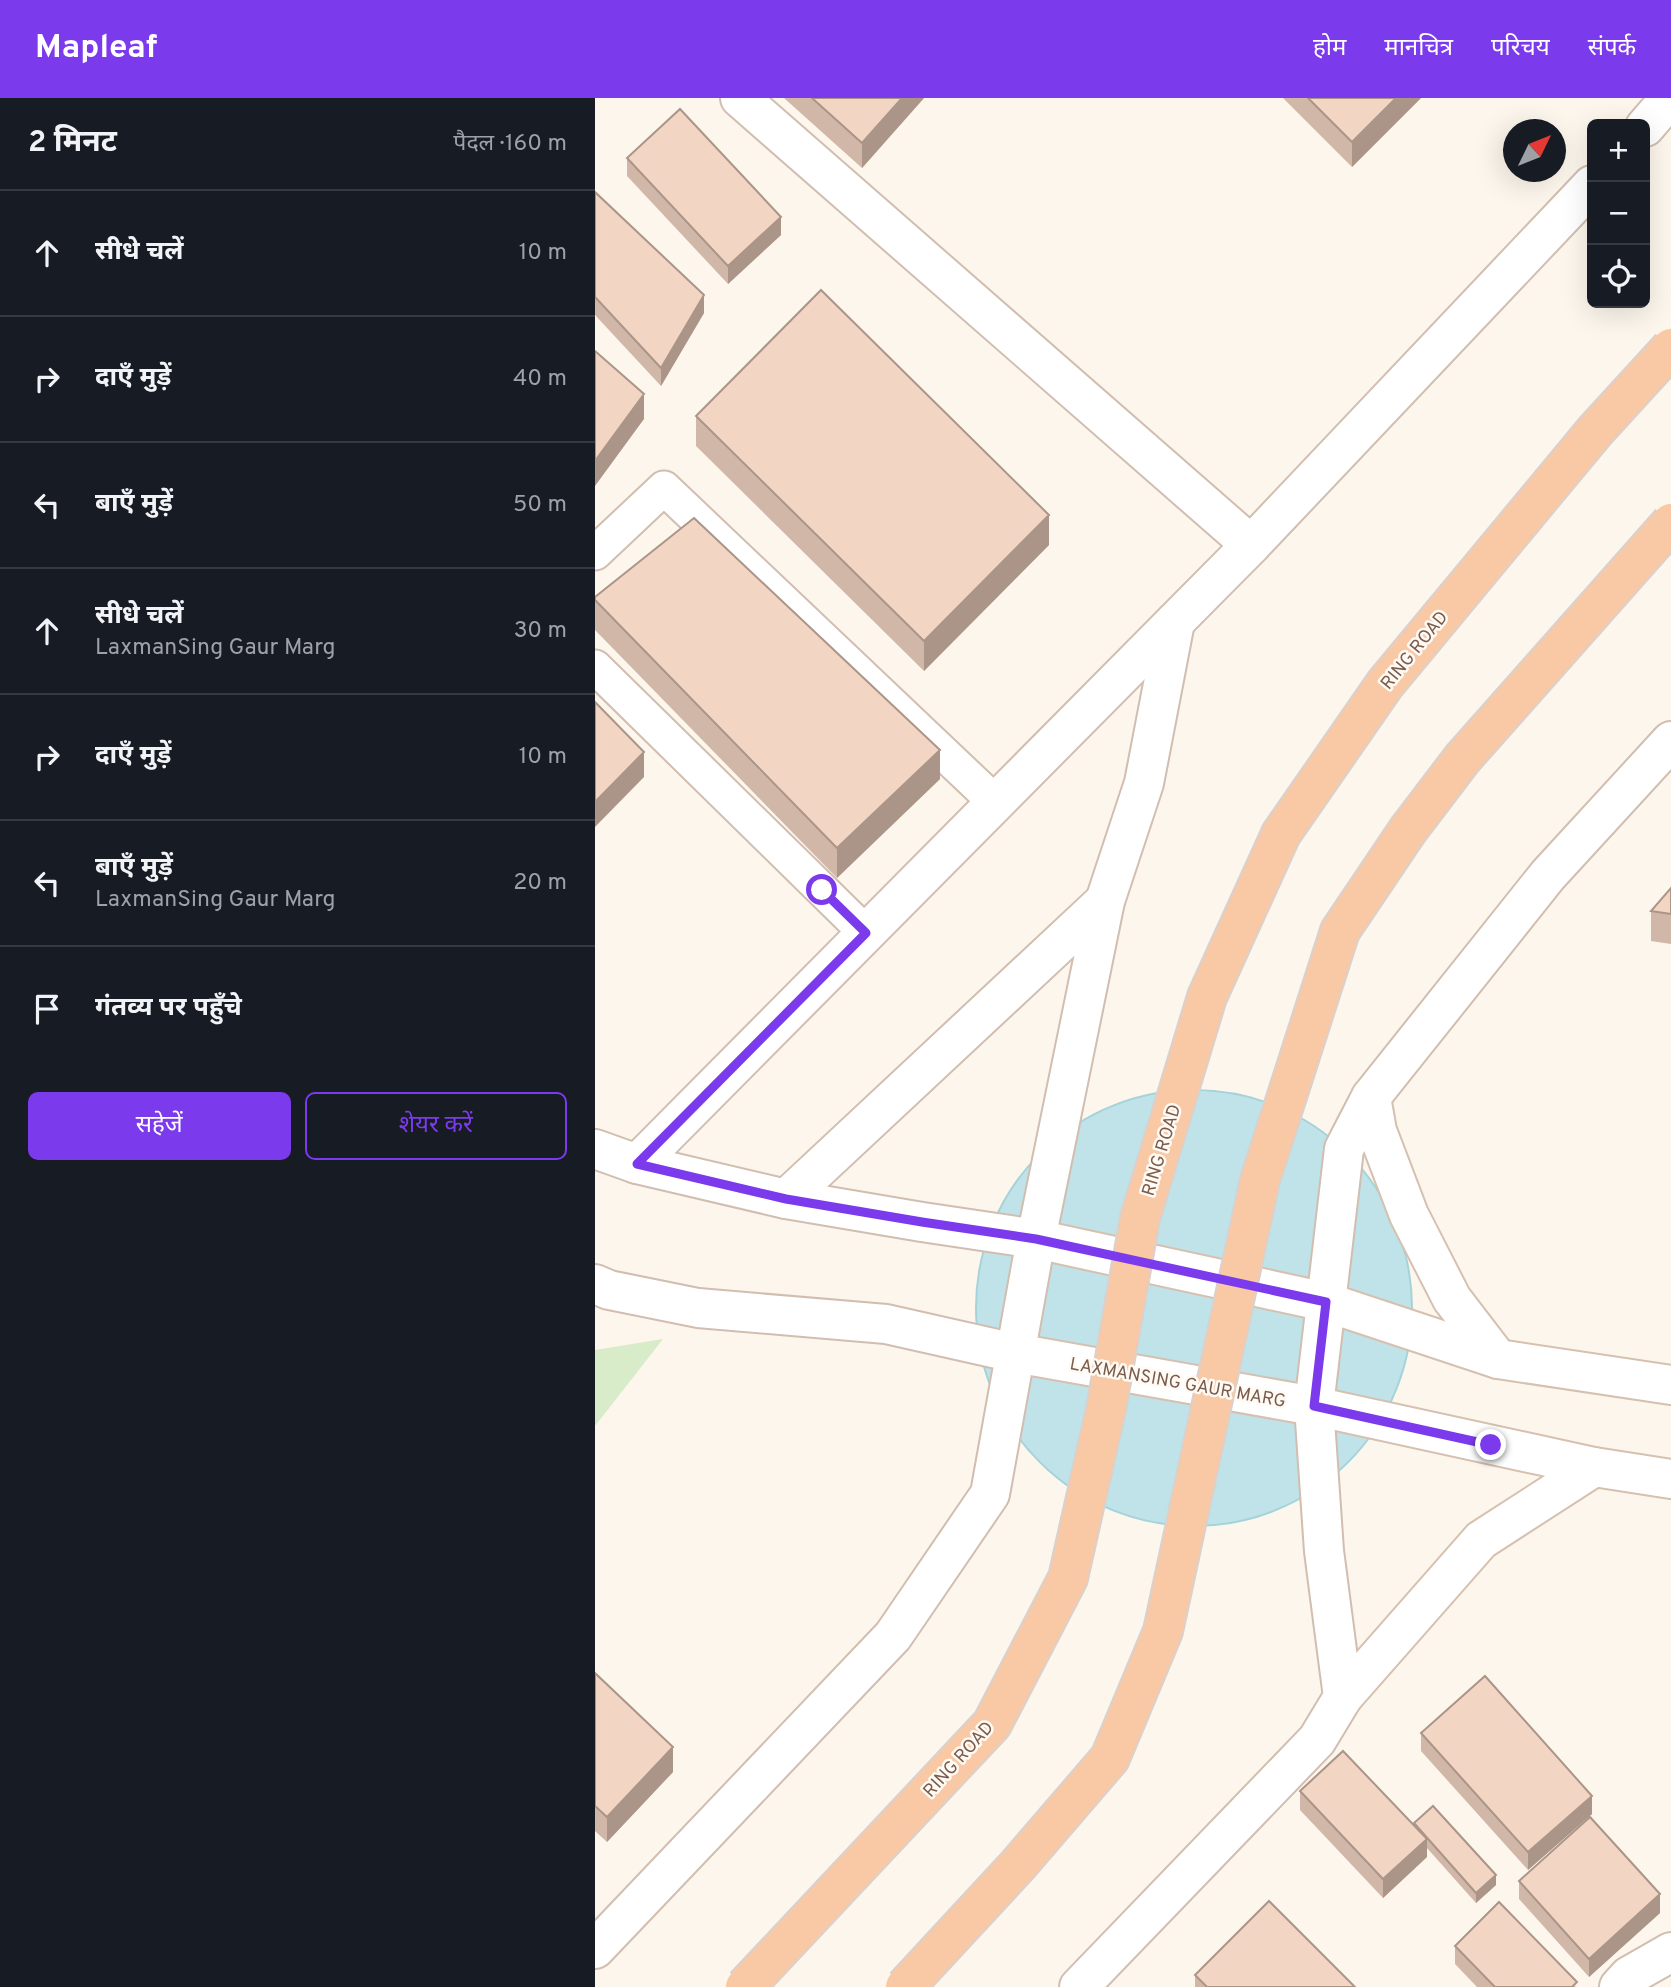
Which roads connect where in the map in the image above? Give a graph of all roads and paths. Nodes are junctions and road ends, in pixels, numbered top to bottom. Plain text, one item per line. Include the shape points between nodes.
1 (740, 98) edge
2 (1670, 98) edge
3 (1650, 121) edge
4 (1587, 190) edge
5 (1671, 348) edge
6 (1671, 523) edge
7 (1251, 545) junction
8 (595, 553) edge
9 (1175, 622) junction
10 (595, 667) edge
11 (1671, 741) edge
12 (996, 803) junction
13 (1105, 901) junction
14 (866, 933) junction
15 (1371, 1097) junction
16 (595, 1149) edge
17 (637, 1164) junction
18 (786, 1199) junction
19 (1036, 1239) junction
20 (595, 1284) edge
21 (1326, 1302) junction
22 (1015, 1353) junction
23 (1498, 1359) junction
24 (1671, 1385) edge
25 (1314, 1406) junction
26 (1594, 1467) junction
27 (1671, 1479) edge
28 (1343, 1697) junction
29 (595, 1949) edge
30 (1671, 1952) edge
31 (745, 1987) edge
32 (905, 1987) edge
33 (1079, 1987) edge
34 (1619, 1987) edge

1 - 7 street
2 - 3 street
4 - 7 street
5 - 31 highway, RING ROAD, bridge via 1595,431 1385,684 1281,834 1207,997 1140,1218 1106,1409 1068,1578 992,1724
6 - 32 highway, bridge via 1462,759 1340,931 1260,1180 1163,1631 1109,1758
7 - 9 street
8 - 12 lane via 664,488
9 - 12 street
9 - 13 street via 1144,783
10 - 14 lane
11 - 15 street via 1548,875
12 - 14 street
13 - 18 street
13 - 19 street
14 - 17 street
15 - 21 street via 1345,1149
15 - 23 street via 1377,1131 1409,1215 1452,1299
16 - 17 street
17 - 18 street
18 - 19 street
19 - 21 street
19 - 22 street
20 - 22 street, LAXMANSING GAUR MARG via 698,1308 886,1324
21 - 23 street
21 - 25 street
22 - 25 street, LAXMANSING GAUR MARG
22 - 29 street via 990,1494 893,1636
23 - 24 street
25 - 26 street, LAXMANSING GAUR MARG
25 - 28 street
26 - 27 street, LAXMANSING GAUR MARG
26 - 28 street via 1481,1540
28 - 33 street via 1317,1740
30 - 34 street via 1629,1976

